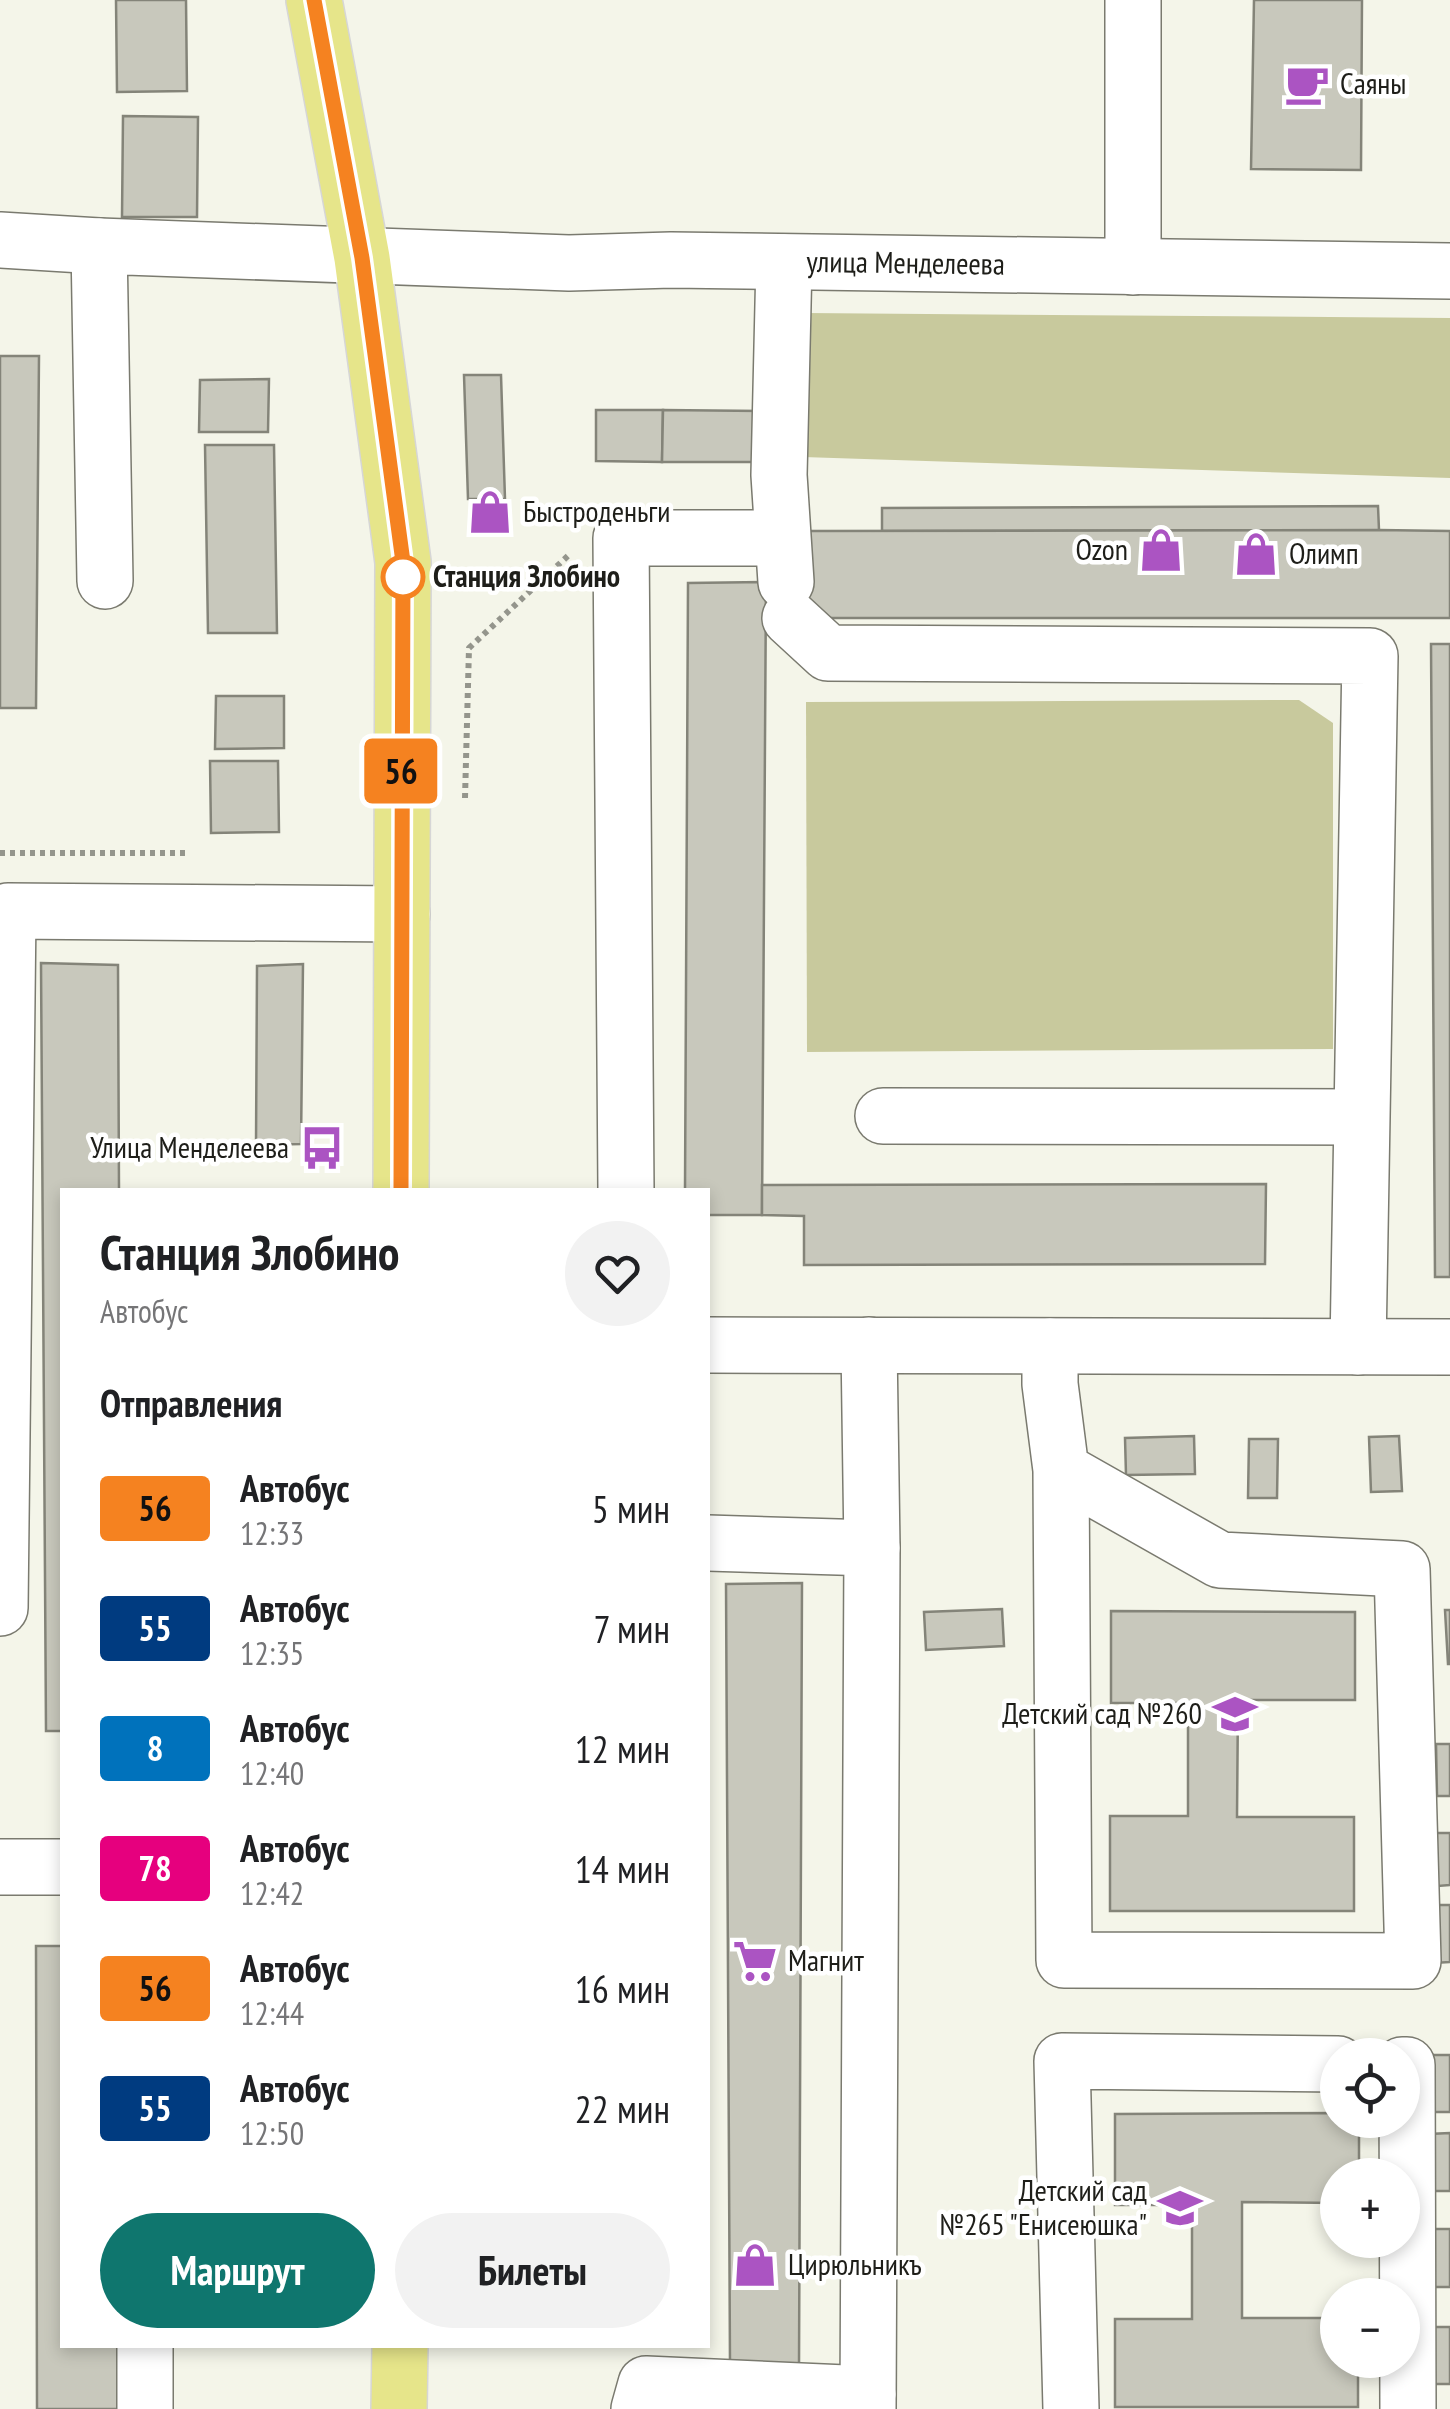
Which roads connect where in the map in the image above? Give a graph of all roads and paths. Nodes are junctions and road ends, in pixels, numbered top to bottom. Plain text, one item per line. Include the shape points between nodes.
1 (314, 0) edge
2 (1133, 0) edge
3 (0, 240) edge
4 (98, 246) junction
5 (362, 258) junction
6 (784, 262) junction
7 (1132, 267) junction
8 (1450, 272) edge
9 (572, 552) dead end
10 (786, 579) junction
11 (105, 581) dead end
12 (465, 798) dead end
13 (190, 853) dead end
14 (0, 854) edge
15 (4, 911) edge
16 (402, 914) junction
17 (3, 1094) edge
18 (883, 1116) dead end
19 (1359, 1117) junction
20 (401, 1188) edge
21 (626, 1188) edge
22 (710, 1345) edge
23 (869, 1345) junction
24 (1050, 1346) junction
25 (1358, 1347) junction
26 (1450, 1348) edge
27 (1061, 1470) junction
28 (710, 1542) edge
29 (872, 1548) junction
30 (0, 1608) edge
31 (0, 1867) edge
32 (60, 1867) edge
33 (1320, 2064) edge
34 (1407, 2138) edge
35 (145, 2348) edge
36 (400, 2348) edge
37 (868, 2402) edge
38 (146, 2409) edge
39 (399, 2409) edge
40 (639, 2409) edge
41 (1071, 2409) edge
42 (1408, 2409) edge

1 - 5 main road
2 - 7 street
3 - 4 street, улица Менделеева
4 - 5 street, улица Менделеева
4 - 11 street
5 - 6 street, улица Менделеева
5 - 16 main road via 403,562
6 - 7 street, улица Менделеева
6 - 10 street via 779,475
7 - 8 street, улица Менделеева
9 - 12 path via 470,648
10 - 19 street via 828,653 1370,656
10 - 21 street via 622,538
13 - 14 path
15 - 16 street
15 - 17 street
16 - 20 main road
17 - 30 street
18 - 19 street
19 - 25 street
22 - 23 street
23 - 24 street
23 - 29 street
24 - 25 street
24 - 27 street
25 - 26 street
27 - 27 street via 1064,1960 1413,1961 1402,1570 1220,1560
28 - 29 street
29 - 37 street
31 - 32 street
33 - 41 street via 1062,2061
34 - 42 street
35 - 38 street
36 - 39 main road
37 - 40 street via 646,2384

